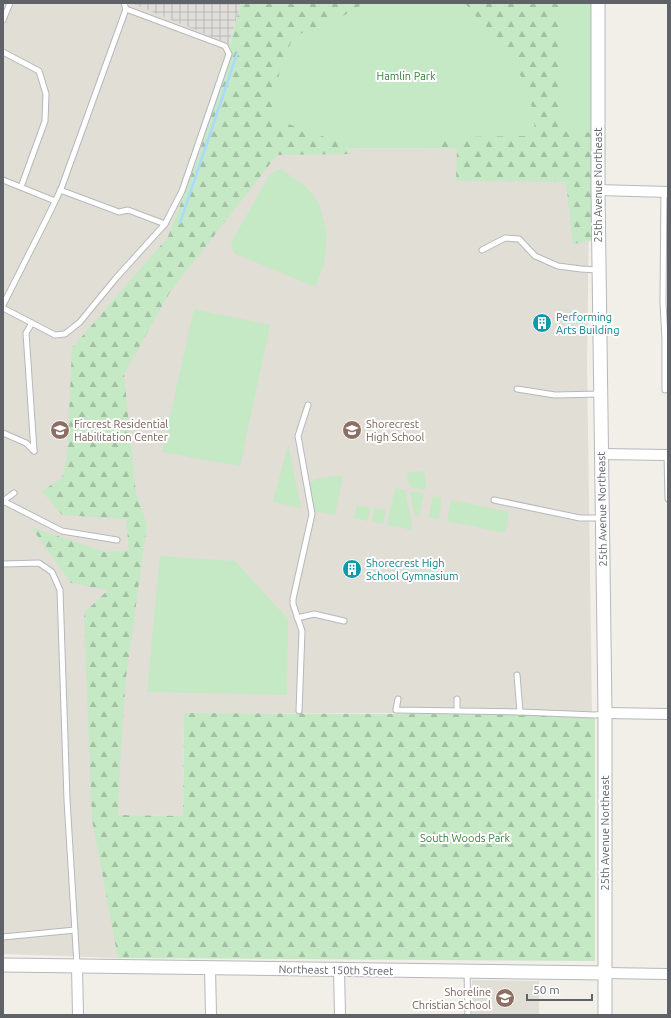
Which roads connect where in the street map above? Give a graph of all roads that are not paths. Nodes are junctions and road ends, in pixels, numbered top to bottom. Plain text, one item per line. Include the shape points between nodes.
1 (10, 3) edge
2 (124, 3) edge
3 (598, 3) edge
4 (126, 9) junction
5 (3, 20) edge
6 (3, 52) edge
7 (3, 180) edge
8 (20, 187) junction
9 (60, 190) junction
10 (598, 190) junction
11 (666, 192) edge
12 (55, 201) junction
13 (165, 224) junction
14 (482, 250) dead end
15 (599, 270) junction
16 (3, 305) edge
17 (3, 308) edge
18 (32, 323) junction
19 (517, 389) dead end
20 (665, 390) dead end
21 (600, 394) junction
22 (308, 405) dead end
23 (3, 433) edge
24 (601, 454) junction
25 (668, 454) edge
26 (14, 493) dead end
27 (668, 499) edge
28 (494, 500) dead end
29 (3, 501) edge
30 (602, 518) junction
31 (117, 540) dead end
32 (3, 564) edge
33 (297, 618) junction
34 (344, 621) dead end
35 (517, 675) dead end
36 (398, 699) dead end
37 (457, 699) dead end
38 (457, 710) junction
39 (299, 711) dead end
40 (520, 712) junction
41 (604, 713) junction
42 (668, 714) edge
43 (75, 930) junction
44 (3, 937) edge
45 (3, 965) edge
46 (77, 966) junction
47 (210, 968) junction
48 (339, 970) junction
49 (467, 971) junction
50 (605, 973) junction
51 (668, 974) edge
52 (78, 1015) edge
53 (211, 1015) edge
54 (340, 1015) edge
55 (468, 1015) edge
56 (605, 1015) edge

1 - 5 lane
2 - 4 lane
3 - 10 street, 25th Avenue Northeast
4 - 9 lane
4 - 13 lane via 225,46 229,54 182,191
6 - 8 lane via 39,71 46,94 45,122
7 - 8 lane
8 - 12 lane
9 - 12 lane
9 - 13 lane via 119,212 128,210
10 - 11 street
10 - 15 street, 25th Avenue Northeast
11 - 20 lane via 663,302
12 - 16 lane
13 - 18 lane via 80,322 65,334 55,336
14 - 15 lane via 505,238 519,239 536,256 558,266
15 - 21 street, 25th Avenue Northeast
17 - 18 lane
18 - 23 lane via 26,334 34,451 26,443
19 - 21 lane via 555,395
21 - 24 street, 25th Avenue Northeast
22 - 33 lane via 298,436 312,514 293,599
24 - 25 street
24 - 30 street, 25th Avenue Northeast
25 - 27 lane
26 - 29 lane
28 - 30 lane via 580,518
29 - 31 lane via 62,531
30 - 41 street, 25th Avenue Northeast
32 - 43 lane via 39,563 52,572 60,590
33 - 34 lane via 314,614
33 - 39 lane via 302,631
35 - 40 lane
36 - 38 lane via 396,710
37 - 38 lane
38 - 40 lane
40 - 41 lane via 595,715
41 - 42 street
41 - 50 street, 25th Avenue Northeast
43 - 44 lane
43 - 46 lane
45 - 46 street, Northeast 150th Street
46 - 47 street, Northeast 150th Street
46 - 52 street
47 - 48 street, Northeast 150th Street
47 - 53 street
48 - 49 street, Northeast 150th Street
48 - 54 street
49 - 50 street, Northeast 150th Street
49 - 55 lane
50 - 51 street, Northeast 150th Street
50 - 56 street, 25th Avenue Northeast

